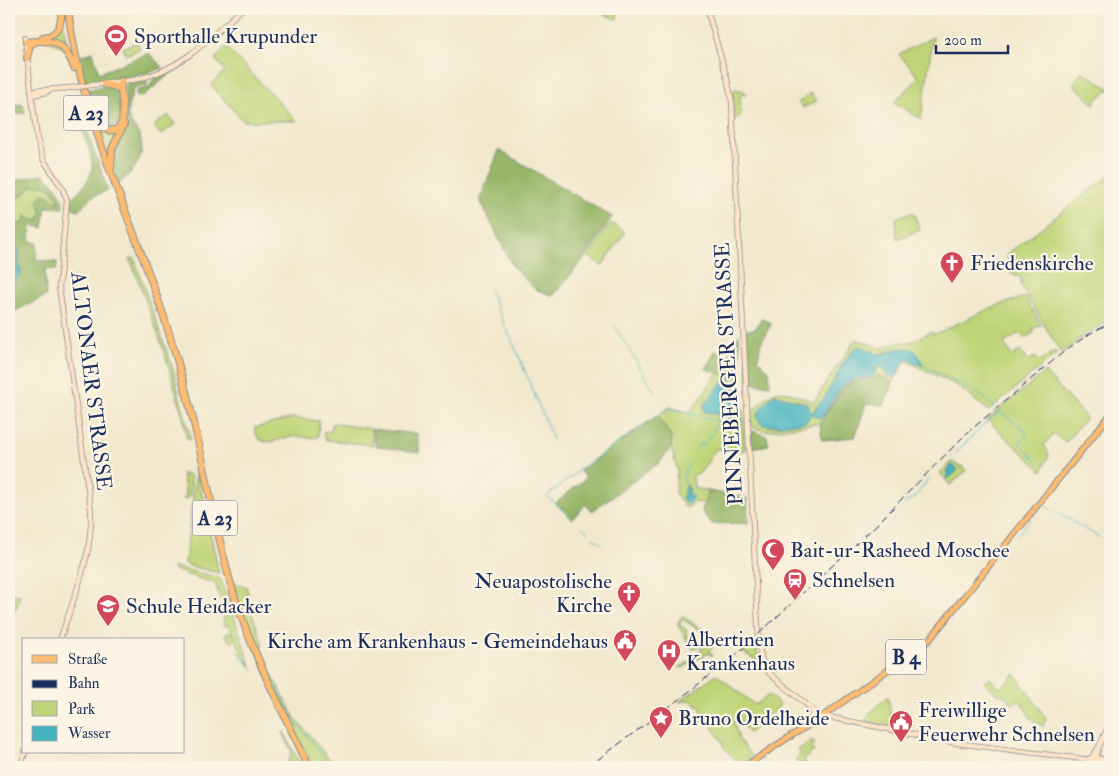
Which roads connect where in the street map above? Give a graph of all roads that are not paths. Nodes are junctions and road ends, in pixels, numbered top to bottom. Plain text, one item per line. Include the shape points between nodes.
1 (65, 9) edge
2 (242, 9) edge
3 (706, 9) edge
4 (25, 40) junction
5 (39, 40) junction
6 (27, 58) junction
7 (74, 68) junction
8 (104, 84) joint
9 (123, 84) junction
10 (32, 93) junction
11 (85, 98) junction
12 (112, 177) junction
13 (1110, 415) edge
14 (61, 638) edge
15 (844, 700) junction
16 (809, 707) junction
17 (834, 708) junction
18 (821, 715) junction
19 (837, 719) junction
20 (810, 720) junction
21 (1110, 723) edge
22 (791, 736) junction
23 (24, 754) edge
24 (1094, 761) edge
25 (1108, 762) edge
26 (21, 767) edge
27 (305, 767) edge
28 (309, 767) edge
29 (744, 767) edge
30 (1090, 767) edge
31 (1099, 767) edge

1 - 4 highway via 53,34
1 - 7 highway, A 23
1 - 11 highway, A 23
2 - 9 main road via 201,47 175,65
3 - 16 main road, PINNEBERGER STRASSE via 732,102 760,656 768,671
4 - 5 highway
4 - 6 main road
5 - 6 highway via 30,45
5 - 7 highway via 49,40 60,46 69,54
6 - 10 main road
7 - 27 highway, A 23 via 94,140 169,347 190,421 219,555 238,618 264,684
8 - 9 highway via 116,87
8 - 10 main road, bridge
9 - 11 highway via 123,117 119,126 111,130 95,124
9 - 12 highway via 125,120 111,153
10 - 14 main road, ALTONAER STRASSE via 39,147 67,200 59,273 60,297 90,494 91,524 86,564
11 - 12 highway, A 23
12 - 28 highway, A 23 via 144,260 178,364 241,617 268,683
13 - 15 main road, B 4 via 932,637
15 - 17 main road, B 4
15 - 18 main road, B 4
16 - 18 main road, PINNEBERGER STRASSE
16 - 20 main road
17 - 18 main road, B 4
17 - 19 main road
18 - 19 main road
18 - 20 main road, B 4
18 - 22 main road, B 4
19 - 24 main road via 956,743
20 - 22 main road, B 4
21 - 24 main road
22 - 29 main road, B 4
23 - 26 main road
24 - 25 main road via 1104,759
24 - 30 main road
25 - 31 main road

